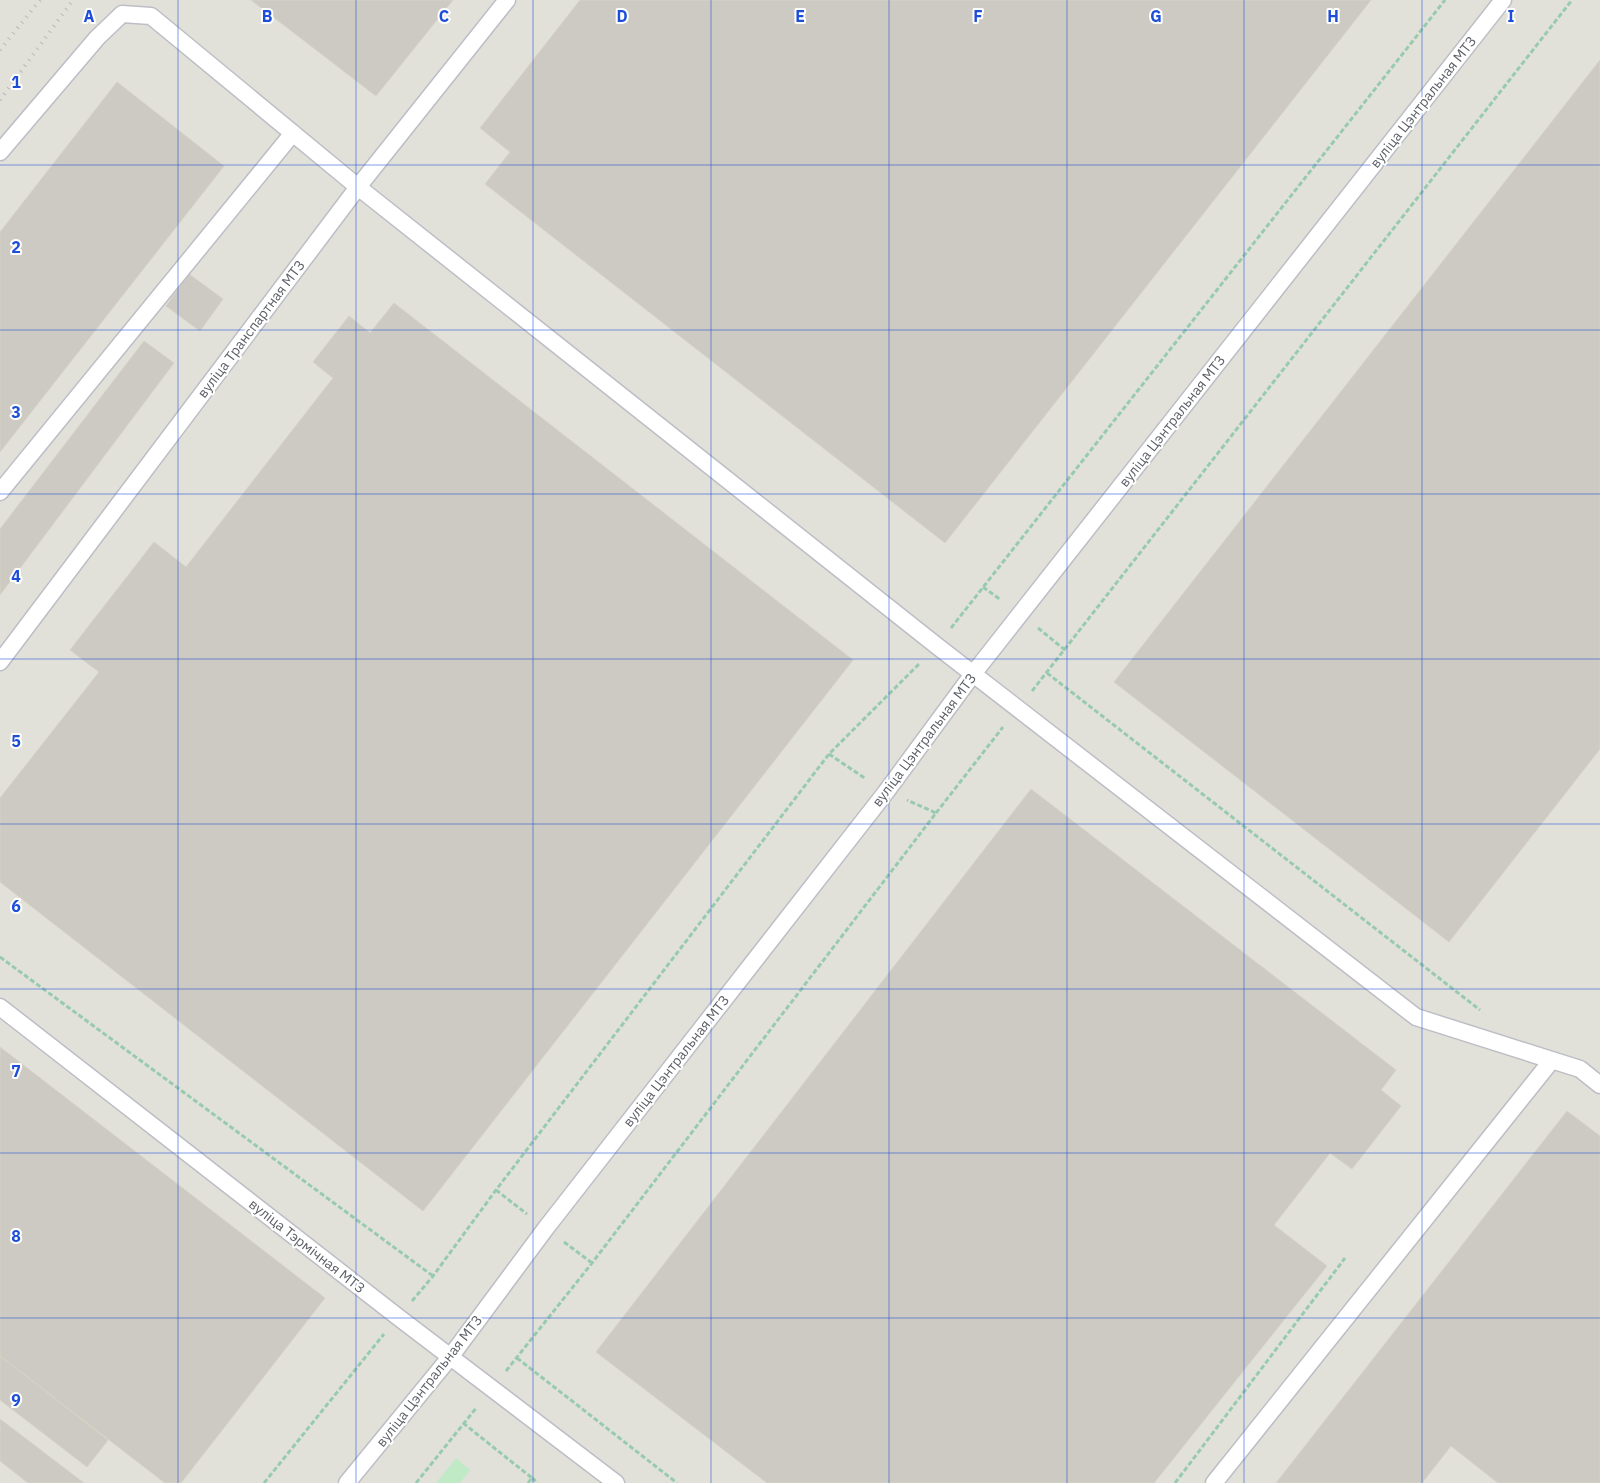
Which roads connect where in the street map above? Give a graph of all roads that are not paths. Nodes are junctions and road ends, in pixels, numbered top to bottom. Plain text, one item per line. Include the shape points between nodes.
1 (507, 0) edge
2 (1503, 0) edge
3 (293, 133) junction
4 (0, 152) edge
5 (358, 187) junction
6 (0, 492) edge
7 (0, 662) edge
8 (973, 674) junction
9 (0, 1007) edge
10 (1552, 1060) junction
11 (1600, 1085) edge
12 (451, 1356) junction
13 (347, 1483) edge
14 (616, 1483) edge
15 (1214, 1483) edge

1 - 5 lane, вуліца Транспартная МТЗ
2 - 8 lane, вуліца Цэнтральная МТЗ
3 - 4 lane via 151,16 122,14 97,38
3 - 5 lane
3 - 6 lane
5 - 7 lane, вуліца Транспартная МТЗ
5 - 8 lane
8 - 10 lane via 1416,1017
8 - 12 lane, вуліца Цэнтральная МТЗ via 886,792 546,1228
9 - 12 lane, вуліца Тэрмічная МТЗ
10 - 11 lane via 1580,1068
10 - 15 lane
12 - 13 lane, вуліца Цэнтральная МТЗ
12 - 14 lane, вуліца Тэрмічная МТЗ

